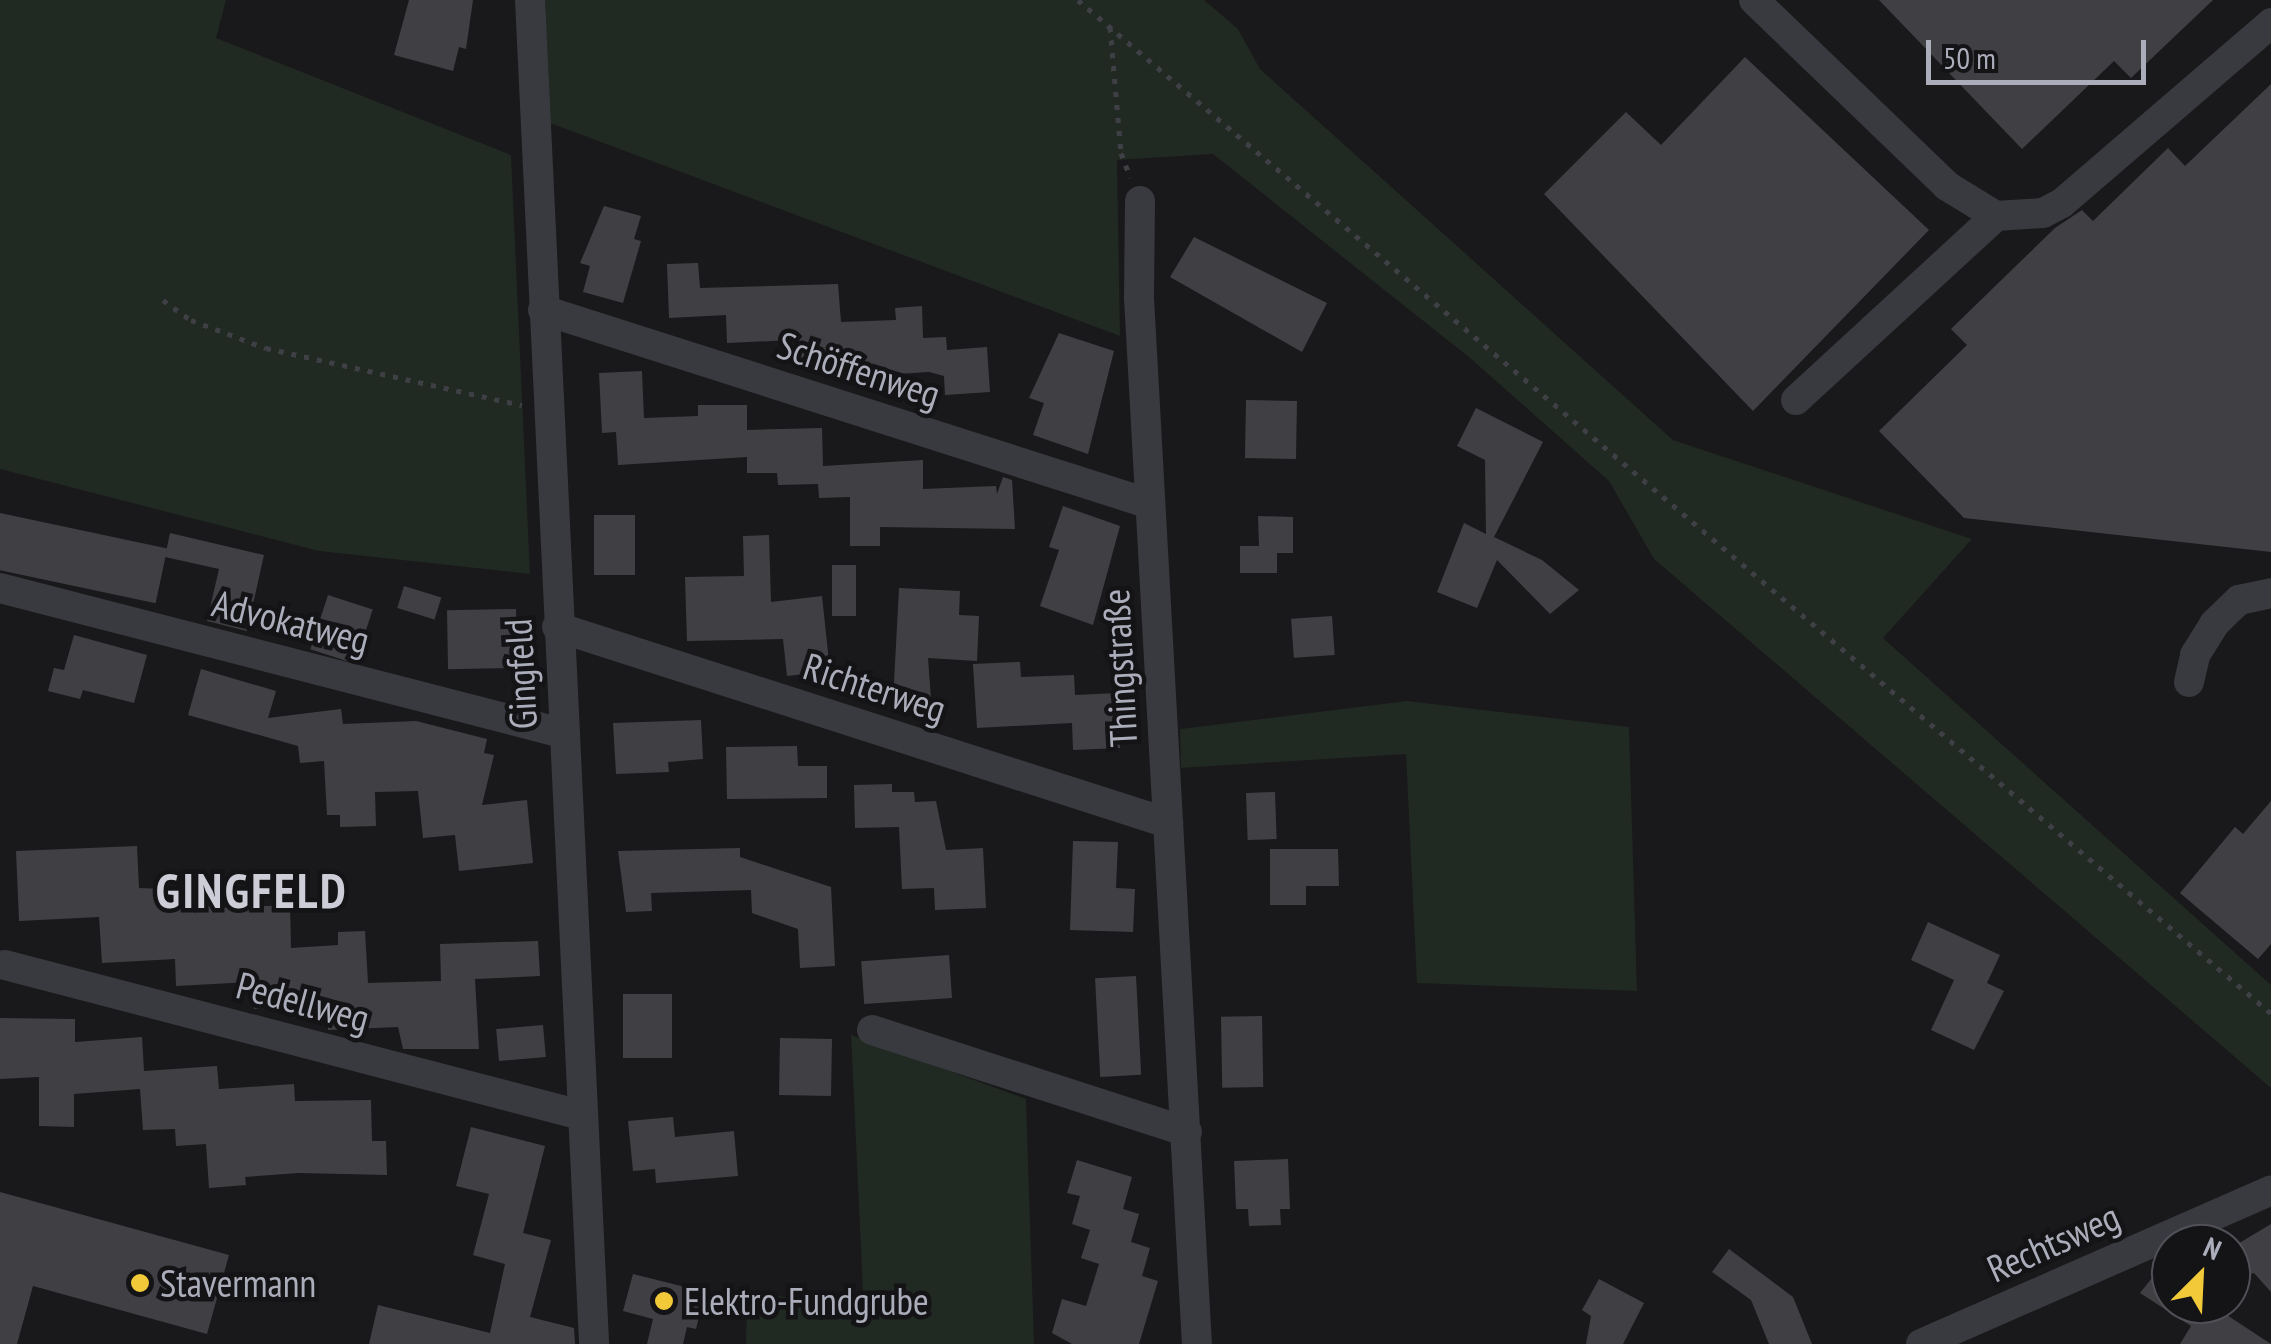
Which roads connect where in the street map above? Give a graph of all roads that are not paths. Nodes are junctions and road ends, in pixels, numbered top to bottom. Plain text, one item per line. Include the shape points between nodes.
1 (530, 0) edge
2 (1754, 0) edge
3 (2271, 23) edge
4 (1140, 201) road end
5 (1996, 216) junction
6 (544, 310) junction
7 (1796, 400) dead end
8 (1150, 504) junction
9 (0, 588) edge
10 (2271, 593) edge
11 (557, 627) junction
12 (2189, 682) dead end
13 (562, 733) junction
14 (1168, 823) junction
15 (6, 965) dead end
16 (872, 1030) dead end
17 (580, 1115) junction
18 (1187, 1132) junction
19 (2271, 1190) edge
20 (594, 1344) edge
21 (1197, 1344) edge
22 (1922, 1344) edge

1 - 6 street, Gingfeld
2 - 5 street via 1947,186
3 - 5 street via 2062,203 2042,214
4 - 8 street, Thingstraße
5 - 7 street
6 - 8 street, Schöffenweg
6 - 11 street, Gingfeld
8 - 14 street, Thingstraße
9 - 13 street, Advokatweg
10 - 12 street via 2240,600 2214,624
11 - 13 street, Gingfeld
11 - 14 street, Richterweg
13 - 17 street, Gingfeld
14 - 18 street, Thingstraße
15 - 17 street, Pedellweg
16 - 18 street
17 - 20 street, Gingfeld
18 - 21 street, Thingstraße
19 - 22 street, Rechtsweg

